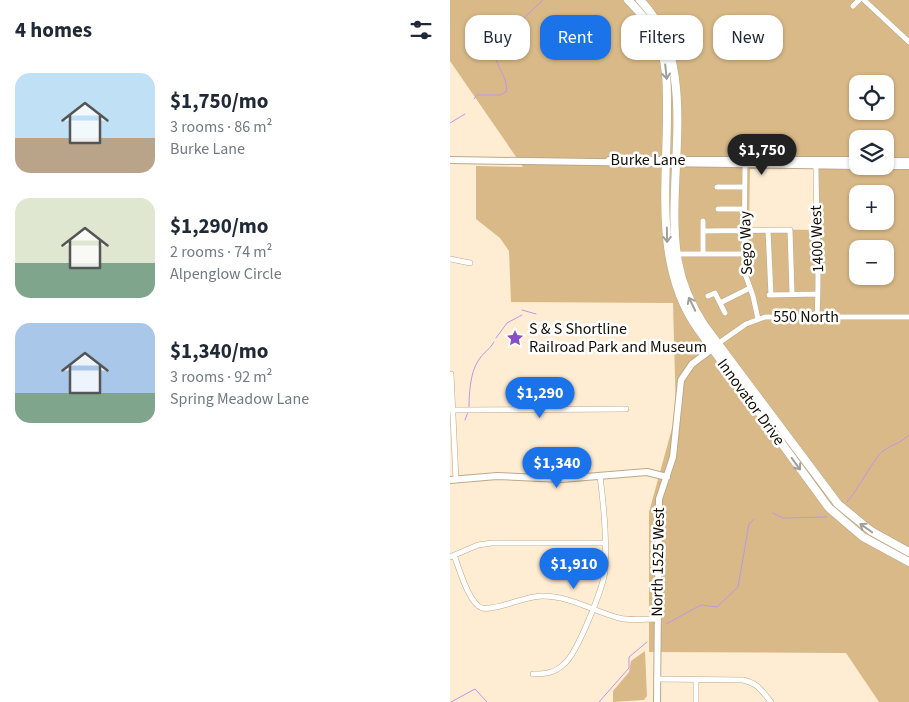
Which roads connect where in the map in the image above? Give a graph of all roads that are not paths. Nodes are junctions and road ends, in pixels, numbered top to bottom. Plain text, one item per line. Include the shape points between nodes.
1 (628, 0) edge
2 (640, 0) edge
3 (859, 0) edge
4 (864, 0) edge
5 (853, 6) dead end
6 (909, 42) edge
7 (450, 160) edge
8 (894, 160) edge
9 (849, 161) edge
10 (909, 161) edge
11 (667, 162) junction
12 (676, 162) junction
13 (816, 163) junction
14 (745, 165) junction
15 (849, 165) edge
16 (894, 166) edge
17 (909, 166) edge
18 (744, 187) junction
19 (717, 188) dead end
20 (718, 209) dead end
21 (744, 209) junction
22 (702, 221) dead end
23 (744, 230) junction
24 (768, 230) junction
25 (703, 231) junction
26 (677, 254) junction
27 (703, 254) junction
28 (744, 254) junction
29 (450, 259) edge
30 (470, 263) dead end
31 (750, 288) junction
32 (792, 293) junction
33 (818, 294) junction
34 (708, 296) dead end
35 (720, 303) junction
36 (725, 313) dead end
37 (817, 317) junction
38 (909, 317) edge
39 (758, 319) junction
40 (715, 346) junction
41 (451, 374) dead end
42 (626, 409) dead end
43 (452, 410) junction
44 (600, 476) junction
45 (667, 477) junction
46 (453, 480) edge
47 (604, 543) junction
48 (909, 552) edge
49 (452, 556) edge
50 (909, 562) edge
51 (593, 607) junction
52 (657, 619) junction
53 (533, 674) dead end
54 (657, 679) junction
55 (696, 680) junction
56 (657, 702) edge
57 (696, 702) edge
58 (771, 702) edge

1 -> 11 main road, Innovator Drive via 653,30 664,60
2 - 12 main road, Innovator Drive via 660,24 672,57 676,84
3 - 5 street
4 - 6 street
7 - 11 street, Burke Lane
8 - 10 street
9 - 13 street, Burke Lane
11 - 12 street, Burke Lane
11 -> 40 main road, Innovator Drive via 667,242 672,278 686,310
12 - 13 street, Burke Lane
12 - 14 street, Burke Lane
12 - 26 main road, Innovator Drive
13 - 14 street, Burke Lane
13 - 15 street, Burke Lane
13 - 33 street, 1400 West
14 - 18 street, Sego Way
16 - 17 street
18 - 19 street
18 - 21 street, Sego Way
20 - 21 street
21 - 23 street, Sego Way
22 - 25 street
23 - 24 street
23 - 25 street
23 - 28 street, Sego Way
24 - 32 street via 790,230
24 - 32 street via 769,295
25 - 27 street
26 - 27 street
40 -> 26 main road, Innovator Drive via 692,305
27 - 28 street
28 - 31 street, Sego Way via 744,271
29 - 30 street
31 - 35 street
31 - 39 street, Sego Way
32 - 33 street
33 - 37 street, 1400 West
34 - 35 street via 714,293
35 - 36 street
37 - 38 street, 550 North
37 - 39 street, 550 North
39 - 40 street, 550 North
40 - 45 street, North 1525 West via 692,364 681,380 673,457
48 -> 40 main road, Innovator Drive via 871,531 838,504
40 -> 50 main road, Innovator Drive via 834,514 862,537
41 - 43 street
42 - 43 street
43 - 46 street
44 - 45 street via 648,472
44 - 46 street via 497,476
44 - 47 street via 604,500
45 - 52 street, North 1525 West via 660,493 658,510
47 - 49 street via 492,543
47 - 51 street via 604,578
49 - 51 street via 473,602 482,608 541,596 575,600
51 - 52 street via 627,620
51 - 53 street via 574,655 557,670
52 - 54 street, North 1525 West
54 - 55 street
54 - 56 street, North 1525 West
55 - 57 street
55 - 58 street via 755,683

